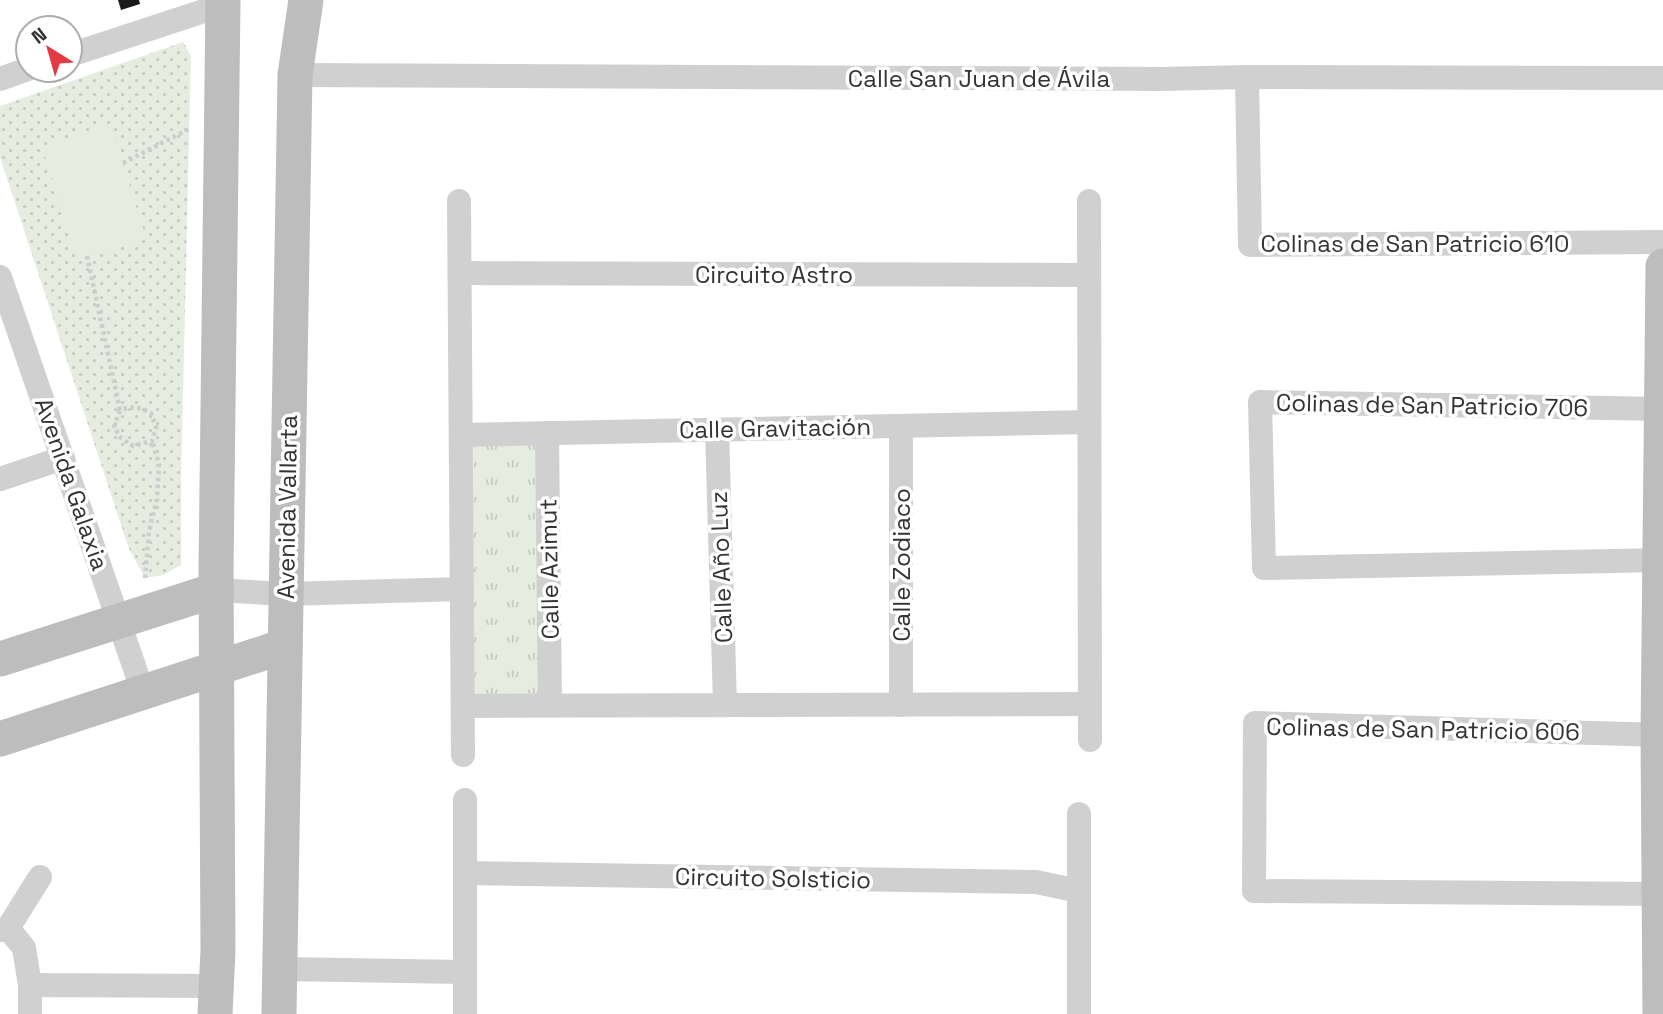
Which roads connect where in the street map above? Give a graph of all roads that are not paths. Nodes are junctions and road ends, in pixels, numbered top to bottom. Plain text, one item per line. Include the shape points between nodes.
1 (306, 0) edge
2 (222, 2) edge
3 (84, 50) edge
4 (295, 75) junction
5 (1247, 77) junction
6 (1663, 78) edge
7 (459, 201) dead end
8 (1089, 201) dead end
9 (1663, 242) edge
10 (1663, 266) edge
11 (460, 273) junction
12 (1089, 275) junction
13 (0, 277) edge
14 (1662, 409) edge
15 (1089, 422) junction
16 (901, 426) junction
17 (717, 430) junction
18 (547, 433) junction
19 (461, 435) junction
20 (63, 458) junction
21 (0, 479) edge
22 (1662, 560) edge
23 (462, 589) junction
24 (216, 590) junction
25 (285, 593) junction
26 (119, 621) junction
27 (285, 646) junction
28 (0, 659) edge
29 (217, 668) junction
30 (143, 692) junction
31 (1090, 704) junction
32 (463, 705) junction
33 (550, 705) junction
34 (725, 705) junction
35 (901, 705) junction
36 (1660, 735) edge
37 (0, 739) edge
38 (1090, 740) dead end
39 (463, 755) dead end
40 (465, 800) dead end
41 (1079, 814) dead end
42 (465, 873) junction
43 (40, 877) dead end
44 (1079, 891) junction
45 (1662, 894) edge
46 (4, 929) edge
47 (281, 969) junction
48 (464, 972) junction
49 (30, 985) junction
50 (216, 1000) edge
51 (30, 1014) edge
52 (279, 1014) edge
53 (465, 1014) edge
54 (1079, 1014) edge
55 (1660, 1014) edge

1 - 4 street, Avenida Vallarta
2 - 3 street
2 - 24 street
4 - 5 street, Calle San Juan de Ávila
4 - 25 street, Avenida Vallarta
5 - 6 street, Calle San Juan de Ávila
5 - 9 street, Colinas de San Patricio 610 via 1250,245
7 - 11 street
8 - 12 street
10 - 14 street
11 - 12 street, Circuito Astro
11 - 19 street
12 - 15 street
13 - 20 street, Avenida Galaxia
14 - 22 street
14 - 22 street, Colinas de San Patricio 706 via 1261,402 1264,568
15 - 16 street, Calle Gravitación
15 - 31 street
16 - 17 street, Calle Gravitación
16 - 35 street, Calle Zodiaco
17 - 18 street, Calle Gravitación
17 - 34 street, Calle Año Luz
18 - 19 street, Calle Gravitación
18 - 33 street, Calle Azimut
19 - 23 street
20 - 21 street
20 - 26 street, Avenida Galaxia
22 - 36 street
23 - 25 street
23 - 32 street
24 - 25 street
24 - 26 street
24 - 29 street
25 - 27 street, Avenida Vallarta
26 - 28 street
26 - 30 street, Avenida Galaxia
27 - 29 street
27 - 47 street, Avenida Vallarta
29 - 30 street
29 - 50 street
30 - 37 street
31 - 35 street
31 - 38 street
32 - 33 street
32 - 39 street
33 - 34 street
34 - 35 street
36 - 45 street
36 - 45 street, Colinas de San Patricio 606 via 1255,723 1254,891
40 - 42 street
41 - 44 street
42 - 44 street, Circuito Solsticio via 1036,883
42 - 48 street
43 - 46 street
44 - 54 street
45 - 55 street
46 - 49 street via 24,948
47 - 48 street
47 - 52 street, Avenida Vallarta
48 - 53 street
49 - 50 street
49 - 51 street

